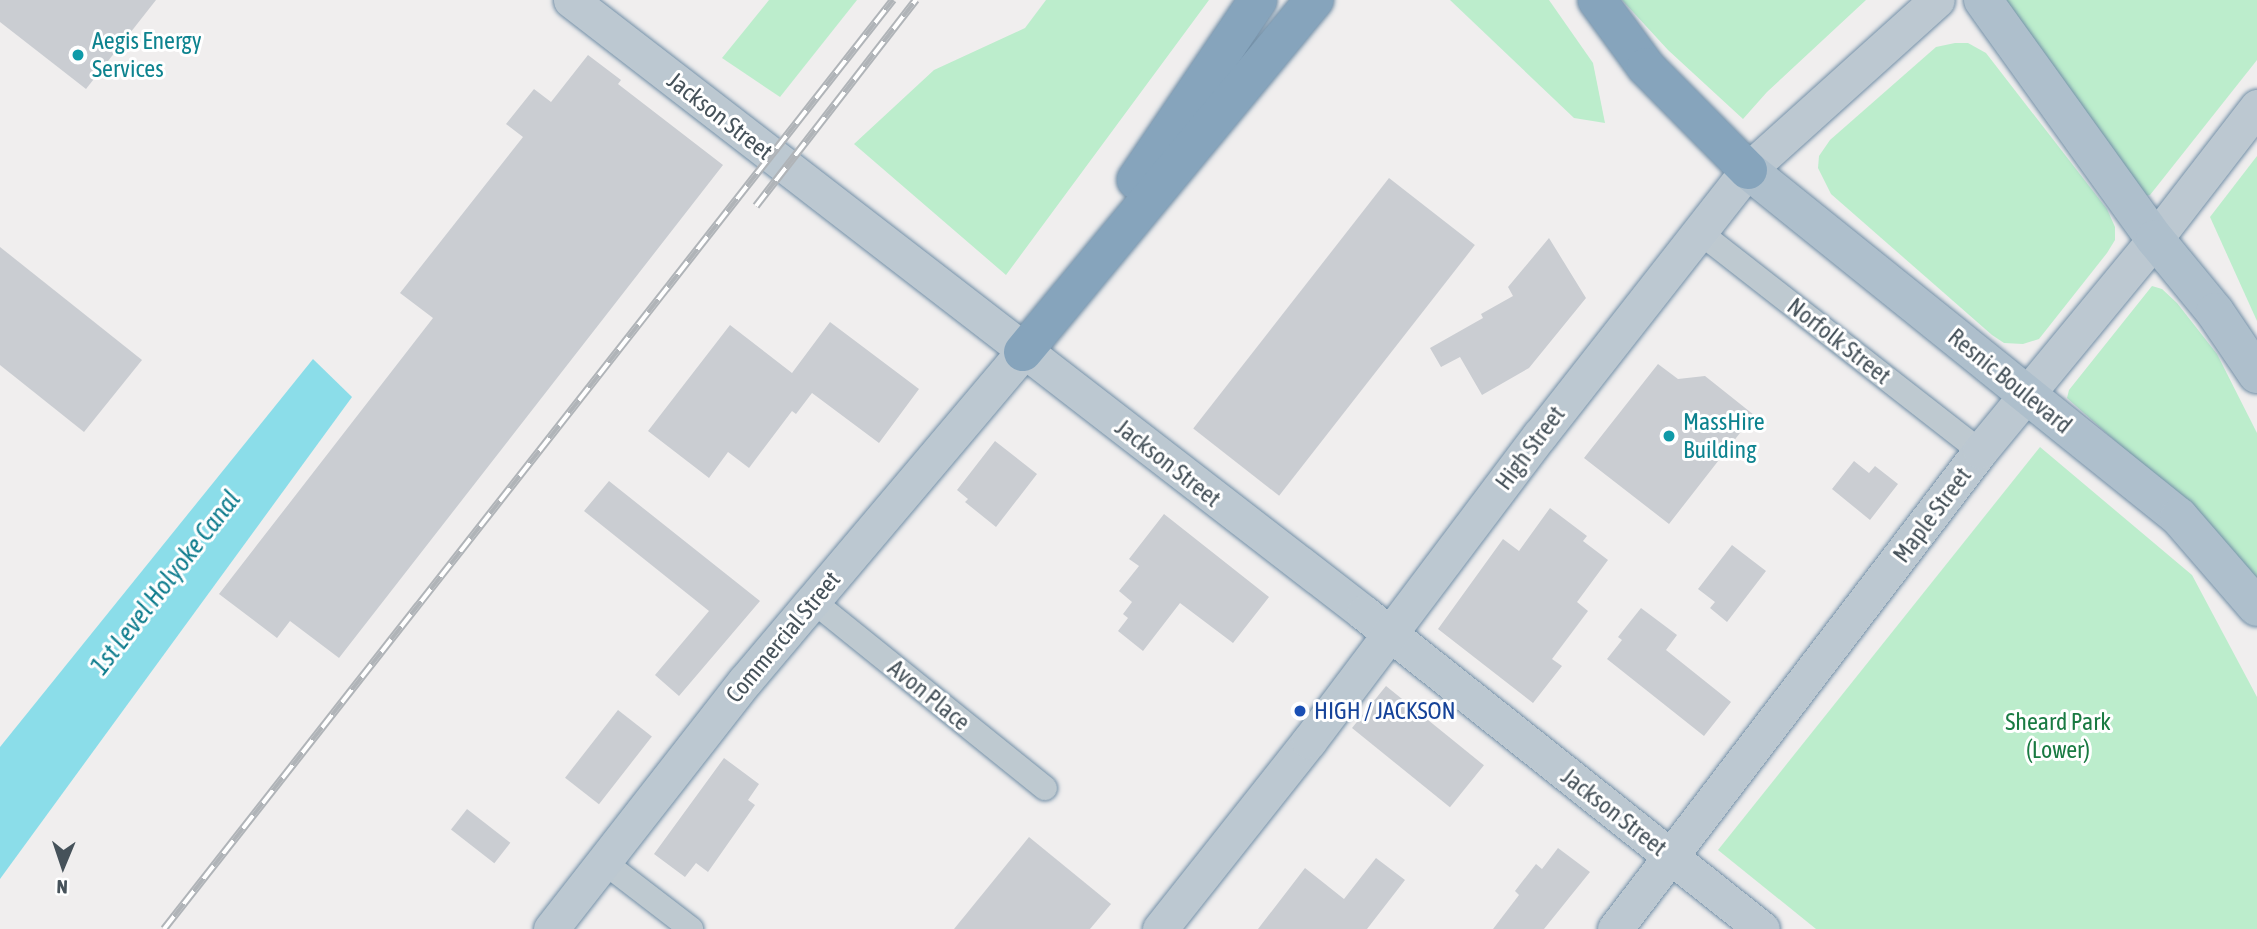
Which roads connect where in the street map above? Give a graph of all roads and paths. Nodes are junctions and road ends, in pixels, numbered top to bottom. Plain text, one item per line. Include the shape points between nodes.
1 (571, 0) edge
2 (1258, 0) edge
3 (1314, 0) edge
4 (1597, 0) edge
5 (1937, 0) edge
6 (1983, 0) edge
7 (2257, 107) edge
8 (1748, 170) junction
9 (1698, 231) junction
10 (2155, 239) junction
11 (1023, 352) junction
12 (2257, 374) edge
13 (2028, 396) junction
14 (1980, 451) junction
15 (813, 601) junction
16 (2257, 607) edge
17 (1390, 634) junction
18 (1045, 788) dead end
19 (1671, 856) junction
20 (604, 862) junction
21 (551, 929) edge
22 (691, 929) edge
23 (1160, 929) edge
24 (1615, 929) edge
25 (1762, 929) edge

1 - 11 main road, Jackson Street
2 - 11 highway
3 - 11 highway
4 - 8 highway via 1646,67
5 - 8 main road, High Street
6 - 10 main road
7 - 10 main road, Maple Street
8 - 9 main road, High Street
8 - 13 main road, Resnic Boulevard
9 - 14 street, Norfolk Street
9 - 17 main road, High Street
10 - 12 main road via 2215,312
10 - 13 main road, Maple Street
11 - 15 main road, Commercial Street
11 - 17 main road, Jackson Street
13 - 14 main road, Maple Street
13 - 16 main road, Resnic Boulevard via 2179,517
14 - 19 main road, Maple Street
15 - 18 street, Avon Place
15 - 20 main road, Commercial Street
17 - 19 main road, Jackson Street
17 - 23 main road, High Street
19 - 24 main road, Maple Street
19 - 25 main road, Jackson Street
20 - 21 main road, Commercial Street
20 - 22 street

